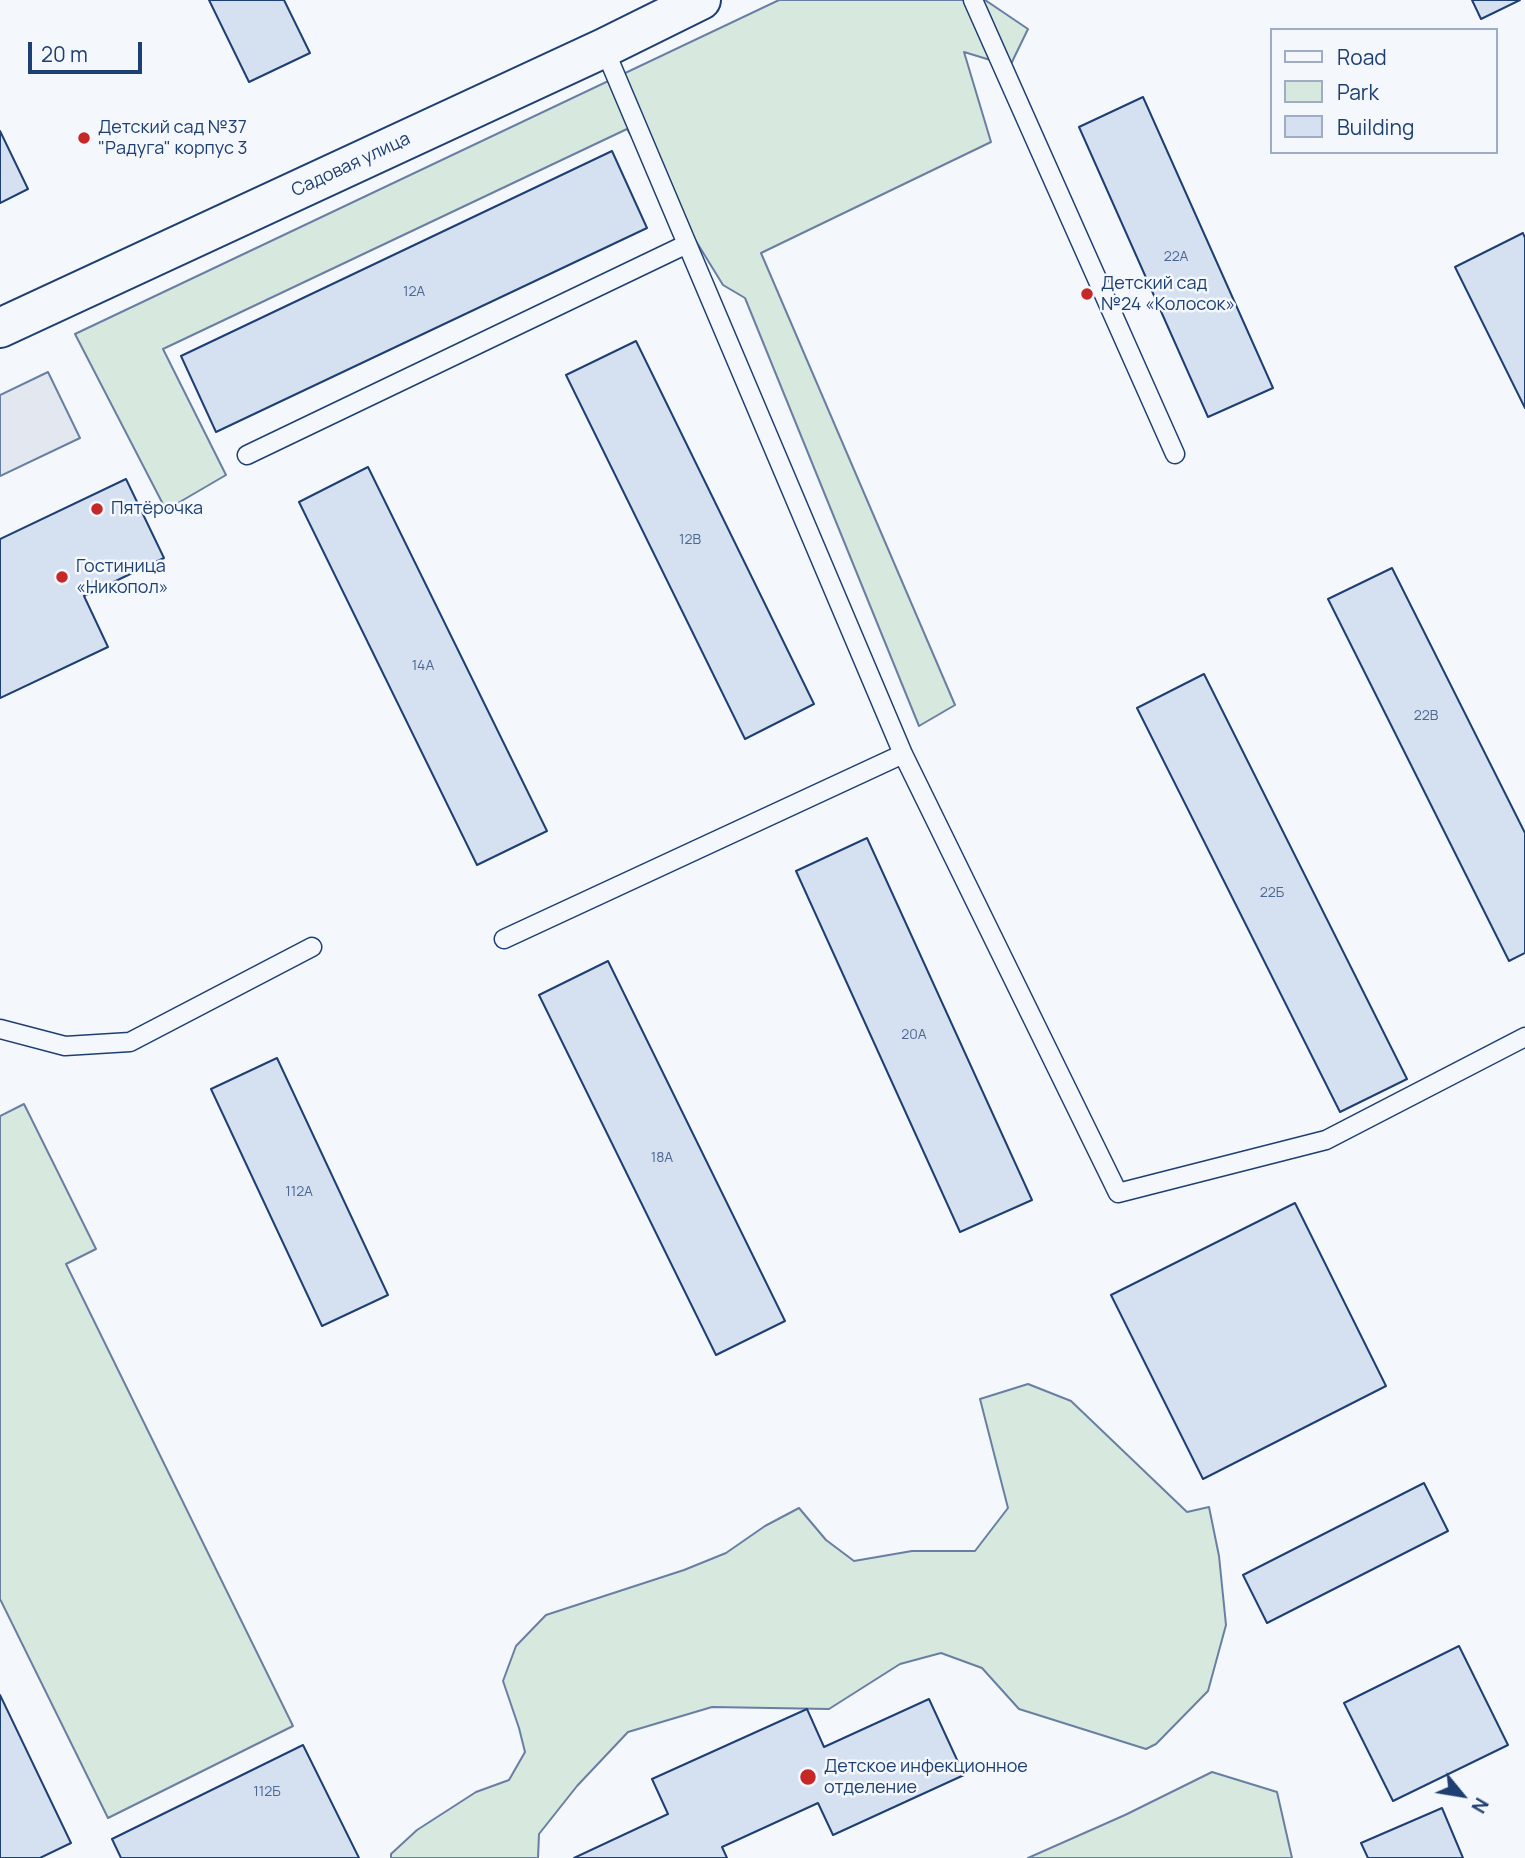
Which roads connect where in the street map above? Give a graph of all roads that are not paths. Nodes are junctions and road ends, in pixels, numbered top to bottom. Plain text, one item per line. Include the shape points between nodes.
1 (701, 0) edge
2 (973, 0) edge
3 (604, 48) junction
4 (687, 244) junction
5 (0, 328) edge
6 (1175, 454) dead end
7 (247, 455) dead end
8 (903, 754) junction
9 (503, 939) dead end
10 (312, 947) dead end
11 (0, 1029) edge
12 (1525, 1037) edge

1 - 3 street, Садовая улица
2 - 6 lane
3 - 4 lane
3 - 5 street, Садовая улица
4 - 7 lane
4 - 8 lane
8 - 9 lane
8 - 12 lane via 1118,1193 1326,1140
10 - 11 lane via 130,1042 65,1046

